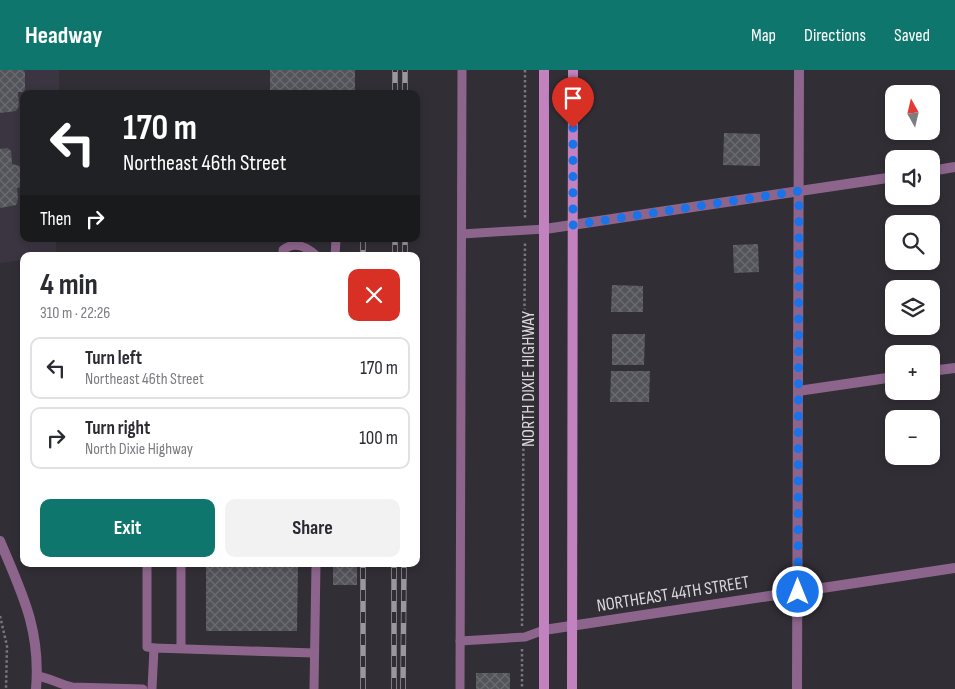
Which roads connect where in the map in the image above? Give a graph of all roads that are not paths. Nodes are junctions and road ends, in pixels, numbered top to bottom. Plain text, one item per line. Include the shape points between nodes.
1 (462, 70) edge
2 (544, 70) edge
3 (573, 70) edge
4 (799, 70) edge
5 (955, 168) edge
6 (940, 170) edge
7 (885, 178) edge
8 (799, 191) junction
9 (573, 225) junction
10 (545, 229) junction
11 (462, 234) junction
12 (283, 252) edge
13 (313, 252) edge
14 (955, 368) edge
15 (940, 370) edge
16 (885, 378) edge
17 (798, 392) junction
18 (0, 541) edge
19 (147, 567) edge
20 (181, 567) edge
21 (316, 567) edge
22 (955, 568) edge
23 (798, 592) junction
24 (572, 626) junction
25 (544, 630) junction
26 (460, 641) junction
27 (154, 648) junction
28 (181, 648) junction
29 (314, 653) junction
30 (37, 676) junction
31 (36, 689) edge
32 (143, 689) edge
33 (152, 689) edge
34 (314, 689) edge
35 (460, 689) edge
36 (544, 689) edge
37 (572, 689) edge
38 (797, 689) edge

1 - 11 lane
2 - 10 main road, NORTH DIXIE HIGHWAY
3 - 9 main road
4 - 8 street
5 - 6 street
7 - 8 street
8 - 9 street
8 - 17 street
9 - 10 street
9 - 24 main road
10 - 11 lane
10 - 25 main road, NORTH DIXIE HIGHWAY
11 - 26 lane
12 - 13 lane via 296,244
14 - 15 street
16 - 17 street
17 - 23 street
18 - 30 street via 30,614 36,644
19 - 27 lane via 147,647
20 - 28 lane
21 - 29 lane
22 - 23 street, NORTHEAST 44TH STREET
23 - 24 street, NORTHEAST 44TH STREET
23 - 38 street
24 - 25 street, NORTHEAST 44TH STREET
24 - 37 main road
25 - 26 lane via 522,637
25 - 36 main road, NORTH DIXIE HIGHWAY
26 - 35 lane
27 - 28 lane
27 - 33 lane
28 - 29 lane
29 - 34 lane
30 - 31 street
30 - 32 lane via 49,677 72,687

